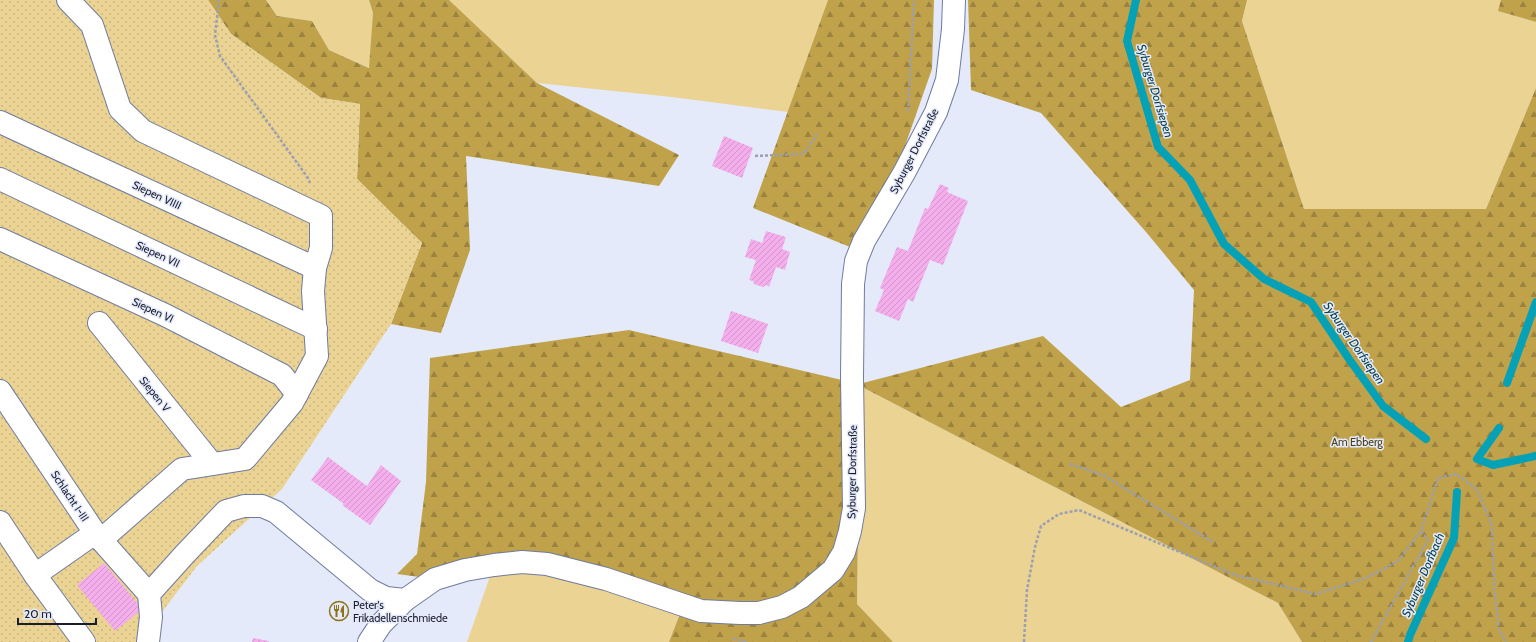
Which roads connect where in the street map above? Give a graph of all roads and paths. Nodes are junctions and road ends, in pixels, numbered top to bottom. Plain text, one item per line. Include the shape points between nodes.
1 (68, 0) edge
2 (219, 0) edge
3 (914, 0) edge
4 (954, 0) edge
5 (908, 118) dead end
6 (0, 122) edge
7 (817, 134) dead end
8 (755, 156) dead end
9 (0, 179) edge
10 (321, 216) junction
11 (0, 239) edge
12 (315, 268) junction
13 (99, 323) dead end
14 (316, 329) junction
15 (0, 391) edge
16 (297, 394) junction
17 (212, 464) junction
18 (1070, 464) dead end
19 (0, 522) edge
20 (1421, 531) junction
21 (98, 536) junction
22 (1213, 542) dead end
23 (35, 575) junction
24 (149, 594) junction
25 (405, 600) junction
26 (84, 642) edge
27 (148, 642) edge
28 (369, 642) edge
29 (1024, 642) edge
30 (1371, 642) edge
31 (1506, 642) edge

1 - 10 street via 92,25 120,109 143,131
2 - 10 path via 215,34 220,56 308,178
3 - 5 path
4 - 25 street, Syburger Dorfstraße via 947,80 936,112 864,241 856,261 853,291 854,508 844,552 833,570 801,597 782,607 760,612 701,611 582,572 547,564 522,562 466,570 435,579
6 - 12 street, Siepen VIIII
7 - 8 path via 806,152 801,154
9 - 14 street, Siepen VII
10 - 12 street via 321,248
11 - 16 street, Siepen VI via 165,315 282,375
12 - 14 street via 313,291
13 - 17 street, Siepen V
14 - 16 street via 317,356
15 - 21 street, Schlacht I-III
16 - 17 street via 245,458
17 - 21 street via 182,469
18 - 22 path via 1103,475
19 - 23 street
20 - 29 path via 1398,561 1366,578 1316,594 1235,575 1079,510 1059,514 1041,526 1035,547 1027,590
20 - 30 path via 1428,540
20 - 31 path via 1438,478 1456,474 1477,489 1492,526 1494,586 1499,629
21 - 23 street
21 - 24 street, Schlacht I-III
23 - 26 street
24 - 25 street via 226,511 244,506 262,506 276,512 370,590 386,598
24 - 27 street via 151,616
25 - 28 street, Syburger Dorfstraße via 381,624

